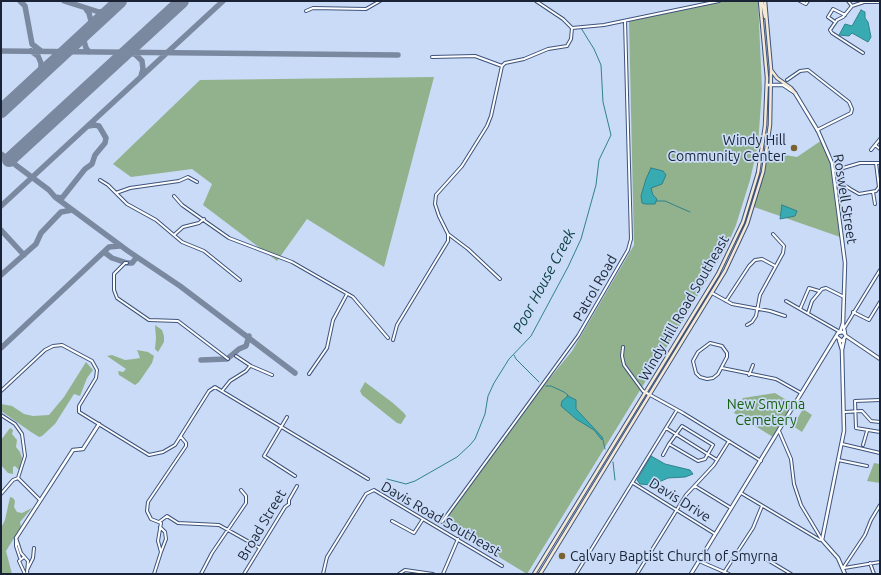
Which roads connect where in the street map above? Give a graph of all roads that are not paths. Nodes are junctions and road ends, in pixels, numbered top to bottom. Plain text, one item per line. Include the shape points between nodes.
1 (380, 1) edge
2 (536, 1) edge
3 (719, 1) edge
4 (763, 1) edge
5 (800, 1) edge
6 (808, 1) edge
7 (848, 1) edge
8 (880, 2) edge
9 (852, 6) junction
10 (306, 11) dead end
11 (845, 15) junction
12 (625, 21) junction
13 (836, 22) junction
14 (572, 28) junction
15 (863, 52) dead end
16 (432, 57) dead end
17 (502, 66) junction
18 (771, 69) junction
19 (787, 80) dead end
20 (767, 85) junction
21 (772, 85) junction
22 (795, 93) junction
23 (817, 130) junction
24 (880, 139) edge
25 (875, 145) junction
26 (880, 149) edge
27 (871, 150) dead end
28 (876, 163) junction
29 (880, 163) edge
30 (842, 170) junction
31 (833, 171) junction
32 (100, 180) dead end
33 (879, 181) edge
34 (198, 182) dead end
35 (835, 184) junction
36 (844, 184) junction
37 (873, 192) junction
38 (116, 193) junction
39 (174, 196) dead end
40 (875, 204) dead end
41 (204, 220) junction
42 (448, 234) junction
43 (773, 234) dead end
44 (174, 235) junction
45 (127, 263) dead end
46 (775, 267) junction
47 (880, 270) edge
48 (500, 279) dead end
49 (240, 280) dead end
50 (819, 292) junction
51 (712, 293) junction
52 (347, 294) junction
53 (844, 297) junction
54 (726, 301) junction
55 (786, 301) dead end
56 (880, 302) edge
57 (758, 309) junction
58 (800, 309) junction
59 (854, 312) junction
60 (808, 314) junction
61 (785, 316) dead end
62 (848, 320) junction
63 (843, 322) junction
64 (747, 325) dead end
65 (845, 327) junction
66 (846, 335) junction
67 (839, 336) junction
68 (388, 338) dead end
69 (393, 340) dead end
70 (844, 340) junction
71 (854, 342) junction
72 (623, 347) dead end
73 (842, 350) junction
74 (236, 356) dead end
75 (879, 357) edge
76 (228, 359) dead end
77 (753, 365) dead end
78 (250, 366) junction
79 (722, 368) junction
80 (309, 374) dead end
81 (749, 374) junction
82 (272, 375) dead end
83 (1, 391) edge
84 (222, 391) junction
85 (646, 393) junction
86 (802, 394) junction
87 (650, 395) junction
88 (880, 400) edge
89 (678, 410) junction
90 (856, 411) junction
91 (845, 412) junction
92 (1, 415) edge
93 (287, 417) dead end
94 (880, 422) edge
95 (99, 424) junction
96 (281, 427) junction
97 (666, 428) junction
98 (779, 431) junction
99 (867, 431) junction
100 (880, 432) edge
101 (676, 434) junction
102 (181, 437) junction
103 (730, 442) junction
104 (669, 444) junction
105 (842, 444) junction
106 (862, 445) dead end
107 (880, 453) edge
108 (663, 455) dead end
109 (708, 455) junction
110 (717, 460) junction
111 (838, 460) junction
112 (761, 461) junction
113 (867, 466) dead end
114 (294, 476) dead end
115 (18, 478) junction
116 (368, 479) dead end
117 (633, 483) junction
118 (298, 486) dead end
119 (695, 486) junction
120 (241, 490) dead end
121 (740, 493) junction
122 (1, 494) edge
123 (40, 500) junction
124 (880, 505) edge
125 (762, 506) junction
126 (731, 508) junction
127 (676, 510) junction
128 (423, 519) junction
129 (392, 521) dead end
130 (159, 522) junction
131 (442, 522) dead end
132 (160, 527) junction
133 (229, 530) junction
134 (715, 534) junction
135 (16, 538) junction
136 (458, 539) junction
137 (822, 540) junction
138 (34, 548) dead end
139 (260, 548) junction
140 (161, 552) junction
141 (24, 556) junction
142 (20, 558) junction
143 (766, 559) dead end
144 (699, 561) junction
145 (880, 562) edge
146 (870, 563) junction
147 (27, 565) junction
148 (21, 566) junction
149 (502, 566) dead end
150 (843, 568) junction
151 (27, 571) junction
152 (724, 573) edge
153 (26, 574) edge
154 (154, 574) edge
155 (201, 574) edge
156 (244, 574) edge
157 (323, 574) edge
158 (399, 574) edge
159 (433, 574) edge
160 (442, 574) edge
161 (534, 574) edge
162 (540, 574) edge
163 (576, 574) edge
164 (637, 574) edge
165 (691, 574) edge
166 (729, 574) edge
167 (791, 574) edge
168 (845, 574) edge
169 (874, 574) edge

1 - 10 street via 366,9 313,8
2 - 14 street
3 - 12 street
4 - 18 main road, Windy Hill Road Southeast
4 - 20 main road, Windy Hill Road Southeast
5 - 6 street via 806,4
7 - 9 street
8 - 9 street via 864,2
9 - 11 street
11 - 13 street
11 - 13 street via 833,9 828,16
12 - 14 street
12 - 131 street, Patrol Road via 631,239 628,250 578,336
13 - 15 street via 831,32
14 - 17 street via 572,38 567,46 548,49
16 - 17 street via 475,56
17 - 42 street via 487,126 462,166 436,195 437,209
18 - 21 main road, Windy Hill Road Southeast
18 - 22 main road via 777,78
19 - 23 street via 800,71 808,70 849,102 851,113
20 - 21 street
20 - 85 main road, Windy Hill Road Southeast via 766,126 761,159 741,226 720,269
21 - 22 street via 783,86
21 - 51 main road, Windy Hill Road Southeast via 769,135 758,191 742,237
22 - 23 street, Roswell Street
23 - 31 street, Roswell Street via 829,155
24 - 25 street
25 - 26 street
25 - 27 street
28 - 29 street
28 - 30 street via 860,163
28 - 33 street
30 - 31 street
30 - 36 street
31 - 35 street, Roswell Street
32 - 38 street
33 - 37 street via 878,188
34 - 38 street via 188,177
35 - 36 street
35 - 53 street, Roswell Street via 844,257
36 - 37 street via 858,194
37 - 40 street
38 - 44 street via 127,204 156,220
39 - 41 street via 182,205
41 - 44 street via 183,227
41 - 52 street via 229,238 292,262
42 - 48 street
42 - 69 street via 446,245 396,327
43 - 46 street via 784,246
44 - 49 street via 182,242 204,251
45 - 76 street via 114,274 117,298 149,320 178,321
46 - 54 street via 762,259 754,260
46 - 57 street via 760,295
47 - 59 street
50 - 53 street via 826,288
50 - 58 street via 809,288
50 - 60 street via 812,301
51 - 54 street
51 - 87 main road, Windy Hill Road Southeast
52 - 68 street via 355,299
52 - 80 street via 333,320 327,348
53 - 63 street, Roswell Street
54 - 57 street
55 - 58 street
56 - 59 street via 869,320
57 - 61 street
57 - 64 street via 754,320
58 - 60 street
59 - 62 street
60 - 67 street via 834,329
62 - 63 street
62 - 65 street
63 - 65 street, Roswell Street
63 - 67 street, Roswell Street
65 - 66 street, Roswell Street
66 - 67 street
66 - 70 street
66 - 71 street
67 - 70 street
67 - 73 street
67 - 86 street
70 - 71 street
70 - 73 street
71 - 75 street
72 - 85 street via 624,366
73 - 91 street
74 - 78 street
77 - 81 street
78 - 82 street
78 - 84 street via 230,381
79 - 79 street via 726,361 726,353 722,346 717,344 706,345 694,358 696,373 704,378 713,378
79 - 81 street
81 - 86 street via 779,380
83 - 95 street via 46,350 62,345 92,361 96,367 96,378 78,408 81,413
84 - 96 street
84 - 102 street via 215,387 209,391
85 - 87 street
85 - 161 main road, Windy Hill Road Southeast
86 - 98 street
87 - 89 street
87 - 162 main road, Windy Hill Road Southeast
88 - 90 street via 855,402
89 - 97 street
89 - 103 street
90 - 91 street
90 - 94 street via 863,412 871,421
90 - 99 street via 856,428
91 - 105 street
92 - 115 street via 15,424 22,434 25,456
93 - 96 street
95 - 102 street via 153,456 171,448
95 - 123 street via 83,449 73,450
96 - 114 street via 264,456
96 - 116 street
97 - 101 street
97 - 117 street
98 - 112 street
98 - 137 street via 791,458 794,484 801,505
99 - 100 street
99 - 106 street
101 - 104 street
101 - 109 street
101 - 109 street via 683,426 696,433 714,445
102 - 130 street via 186,446 148,502 147,511 151,519
103 - 110 street
103 - 112 street
104 - 108 street
104 - 109 street via 696,461 701,461
105 - 107 street
105 - 111 street
109 - 110 street
110 - 119 street
111 - 113 street
111 - 137 street
112 - 121 street
115 - 122 street
115 - 123 street
117 - 127 street, Davis Drive
117 - 163 street
118 - 139 street, Broad Street
119 - 126 street
119 - 127 street
120 - 133 street via 246,501
121 - 125 street
121 - 126 street
123 - 135 street
124 - 150 street via 865,535
125 - 137 street
125 - 152 street via 753,528
126 - 134 street
127 - 134 street, Davis Drive
127 - 164 street
128 - 129 street via 414,533
128 - 136 street, Davis Road Southeast
128 - 157 street, Davis Road Southeast via 378,491 372,490 366,494 327,557
130 - 132 street
130 - 133 street via 167,516 178,523 214,524
132 - 140 street via 158,541
132 - 140 street via 165,532 166,540
133 - 139 street
133 - 155 street
134 - 144 street
135 - 141 street
135 - 142 street
136 - 149 street, Davis Road Southeast
136 - 160 street
137 - 150 street via 836,555
138 - 151 street
139 - 156 street, Broad Street
140 - 154 street
141 - 142 street
141 - 147 street via 28,561
142 - 148 street
143 - 167 street
144 - 152 street
144 - 165 street
145 - 146 street
146 - 150 street
146 - 169 street
147 - 148 street
147 - 151 street
148 - 153 street
150 - 168 street
151 - 153 street
152 - 166 street
158 - 159 street via 405,570

